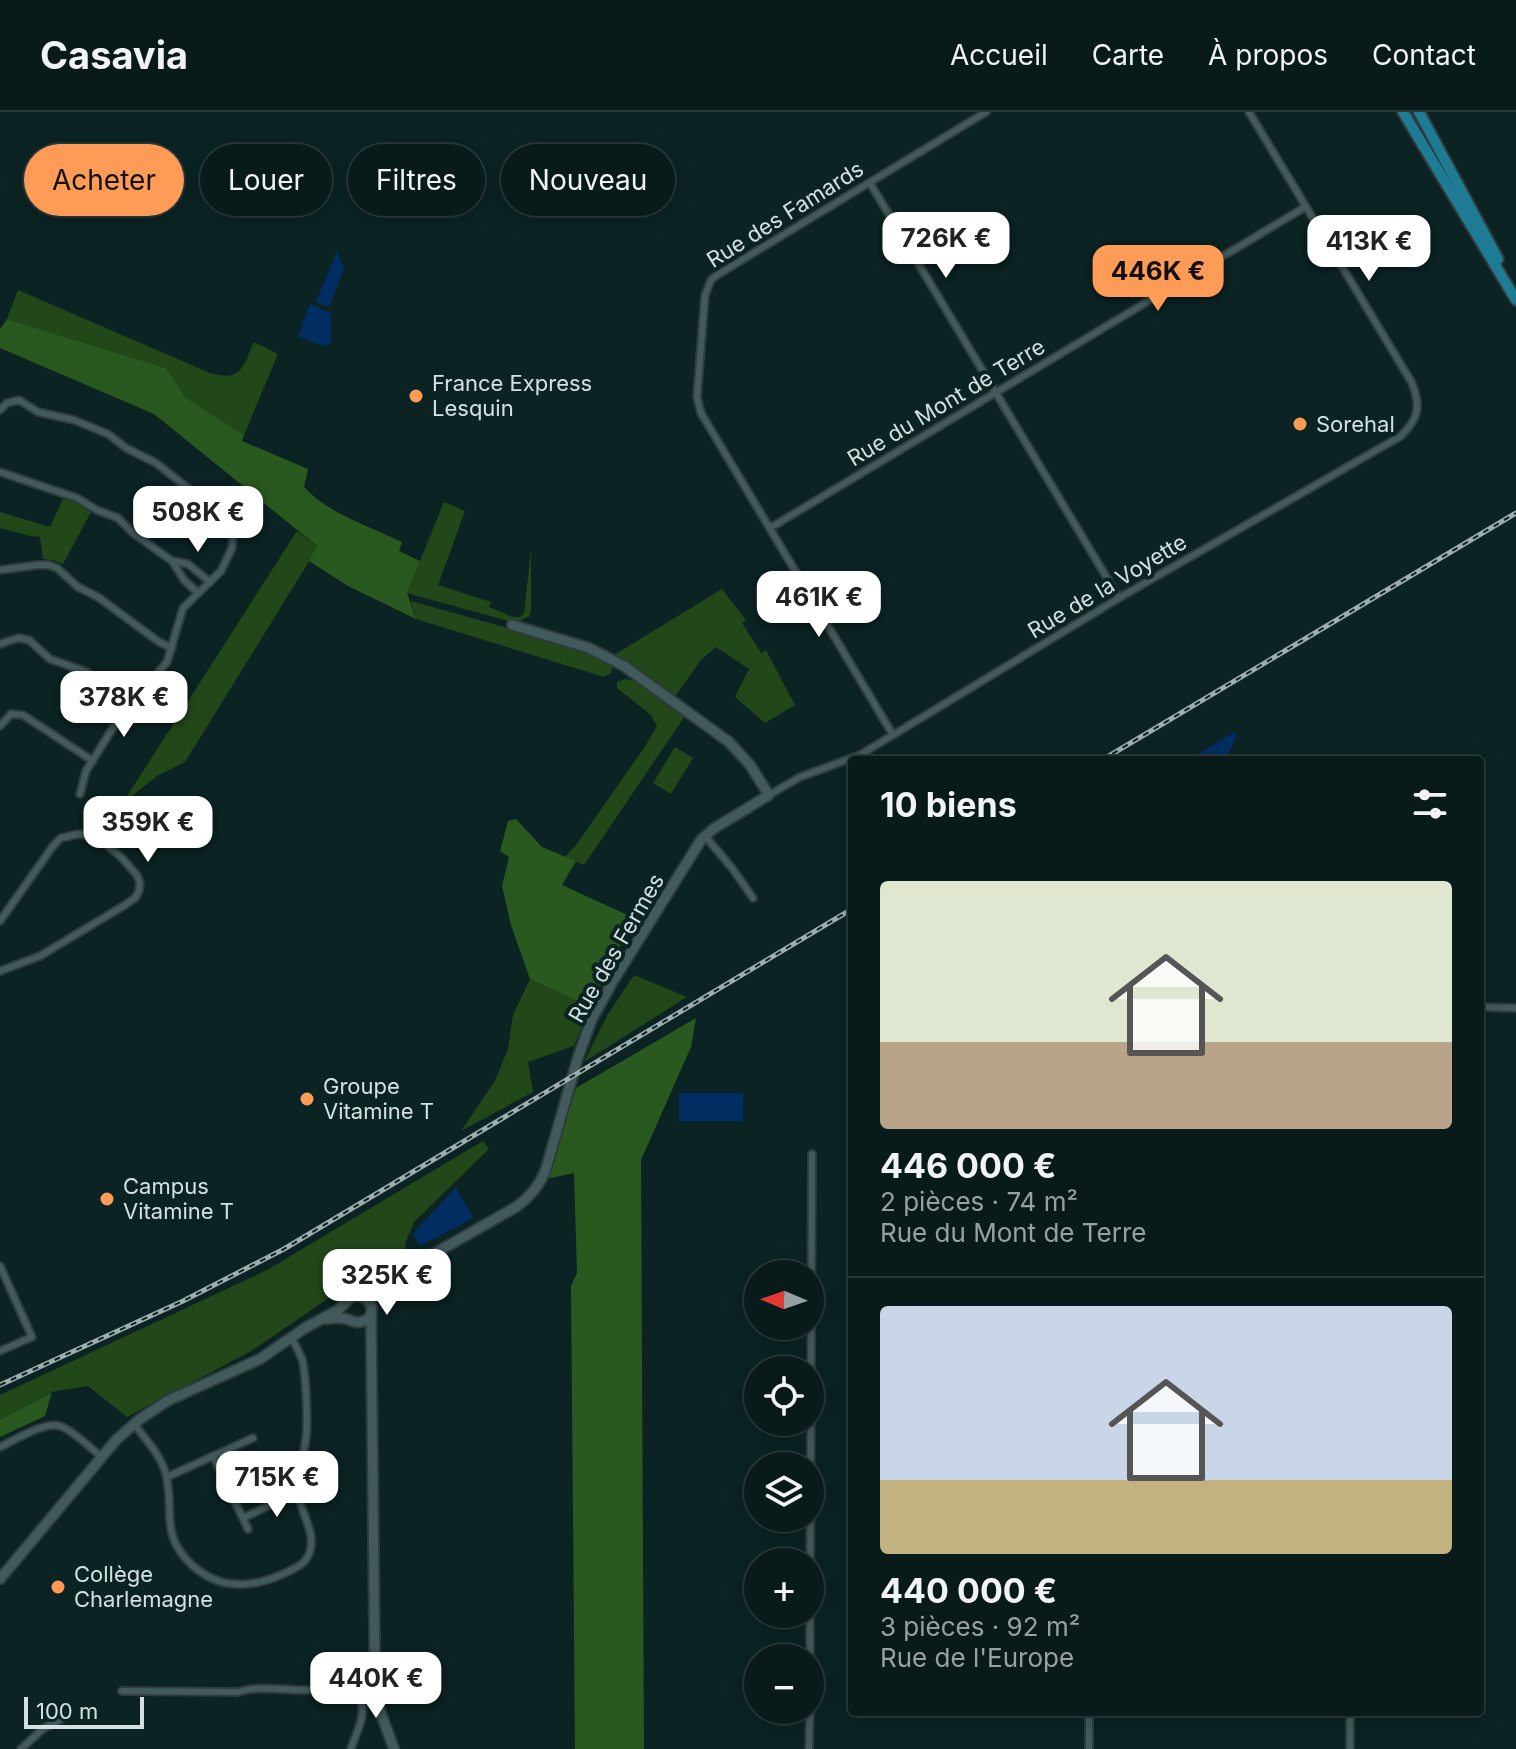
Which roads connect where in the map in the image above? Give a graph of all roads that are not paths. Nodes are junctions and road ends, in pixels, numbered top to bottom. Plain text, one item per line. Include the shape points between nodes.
1 (986, 112) edge
2 (1249, 112) edge
3 (1403, 112) edge
4 (1419, 112) edge
5 (870, 183) junction
6 (1305, 207) junction
7 (1516, 292) edge
8 (1516, 300) edge
9 (996, 393) junction
10 (0, 410) edge
11 (0, 472) edge
12 (770, 528) junction
13 (172, 561) junction
14 (0, 570) edge
15 (210, 582) junction
16 (198, 593) junction
17 (1119, 598) junction
18 (512, 625) dead end
19 (0, 644) edge
20 (172, 648) junction
21 (126, 703) junction
22 (0, 726) edge
23 (893, 735) junction
24 (859, 756) edge
25 (93, 761) junction
26 (848, 761) edge
27 (80, 794) dead end
28 (769, 795) junction
29 (705, 836) junction
30 (753, 898) dead end
31 (0, 921) edge
32 (0, 971) edge
33 (1484, 1007) edge
34 (1516, 1008) edge
35 (812, 1154) dead end
36 (0, 1266) edge
37 (386, 1280) junction
38 (357, 1295) junction
39 (346, 1302) junction
40 (371, 1310) junction
41 (352, 1321) junction
42 (315, 1322) junction
43 (291, 1337) junction
44 (0, 1351) edge
45 (371, 1359) junction
46 (134, 1424) junction
47 (253, 1438) dead end
48 (0, 1447) edge
49 (213, 1456) junction
50 (102, 1457) junction
51 (167, 1477) junction
52 (298, 1492) junction
53 (243, 1518) junction
54 (248, 1529) dead end
55 (810, 1548) edge
56 (0, 1579) edge
57 (122, 1691) dead end
58 (67, 1716) dead end
59 (1089, 1716) edge
60 (1350, 1716) edge
61 (810, 1724) edge
62 (390, 1747) edge
63 (21, 1749) edge
64 (351, 1749) edge
65 (809, 1749) edge
66 (1089, 1749) edge
67 (1350, 1749) edge

1 - 5 street, Rue des Famards
2 - 6 street, Rue de la Voyette
3 - 8 main road
4 - 7 main road
5 - 9 street
5 - 12 street, Rue des Famards via 717,275 707,288 698,404
6 - 9 street, Rue du Mont de Terre
6 - 17 street, Rue de la Voyette via 1407,374 1416,394 1416,417 1401,436
9 - 12 street, Rue du Mont de Terre
9 - 17 street
10 - 15 street via 19,400 38,412 108,434 216,510 231,529 233,543 224,567
11 - 13 street via 71,495 118,518
12 - 23 street, Rue des Famards
13 - 15 street via 188,564
13 - 16 street
14 - 20 street via 53,566
15 - 16 street
16 - 20 street via 183,608
17 - 23 street, Rue de la Voyette
18 - 28 street via 589,648 624,666 729,742
19 - 21 street via 29,640 50,659 87,672 101,689
20 - 21 street via 153,679
21 - 25 street
22 - 25 street via 11,714 23,715
23 - 24 street, Rue de la Voyette
25 - 27 street
26 - 28 street, Rue de la Voyette via 800,777
28 - 29 street, Rue des Fermes
29 - 30 street
29 - 37 street, Rue des Fermes via 592,1019 548,1162 534,1190 516,1207
31 - 32 street via 61,838 89,835 137,875 138,894 125,905 47,952
33 - 34 street
35 - 55 street
36 - 44 street via 32,1337
37 - 38 street, Rue des Fermes
37 - 40 street via 374,1295
38 - 39 street
38 - 40 street via 368,1299
39 - 41 street via 345,1313
39 - 42 street
40 - 41 street via 363,1322
40 - 45 street
41 - 42 street
41 - 45 street via 365,1333
42 - 43 street
43 - 46 street via 260,1359 169,1400
43 - 52 street via 303,1362 307,1428
45 - 62 street via 375,1681
46 - 50 street
46 - 51 street via 159,1456
47 - 49 street
48 - 50 street via 45,1426 59,1426
49 - 51 street
49 - 53 street
50 - 56 street
51 - 52 street via 169,1522 179,1551 203,1574 237,1584 263,1582 307,1558 311,1537
52 - 53 street
53 - 54 street
57 - 64 street via 350,1689 362,1710
58 - 63 street
59 - 66 street
60 - 67 street
61 - 65 street

